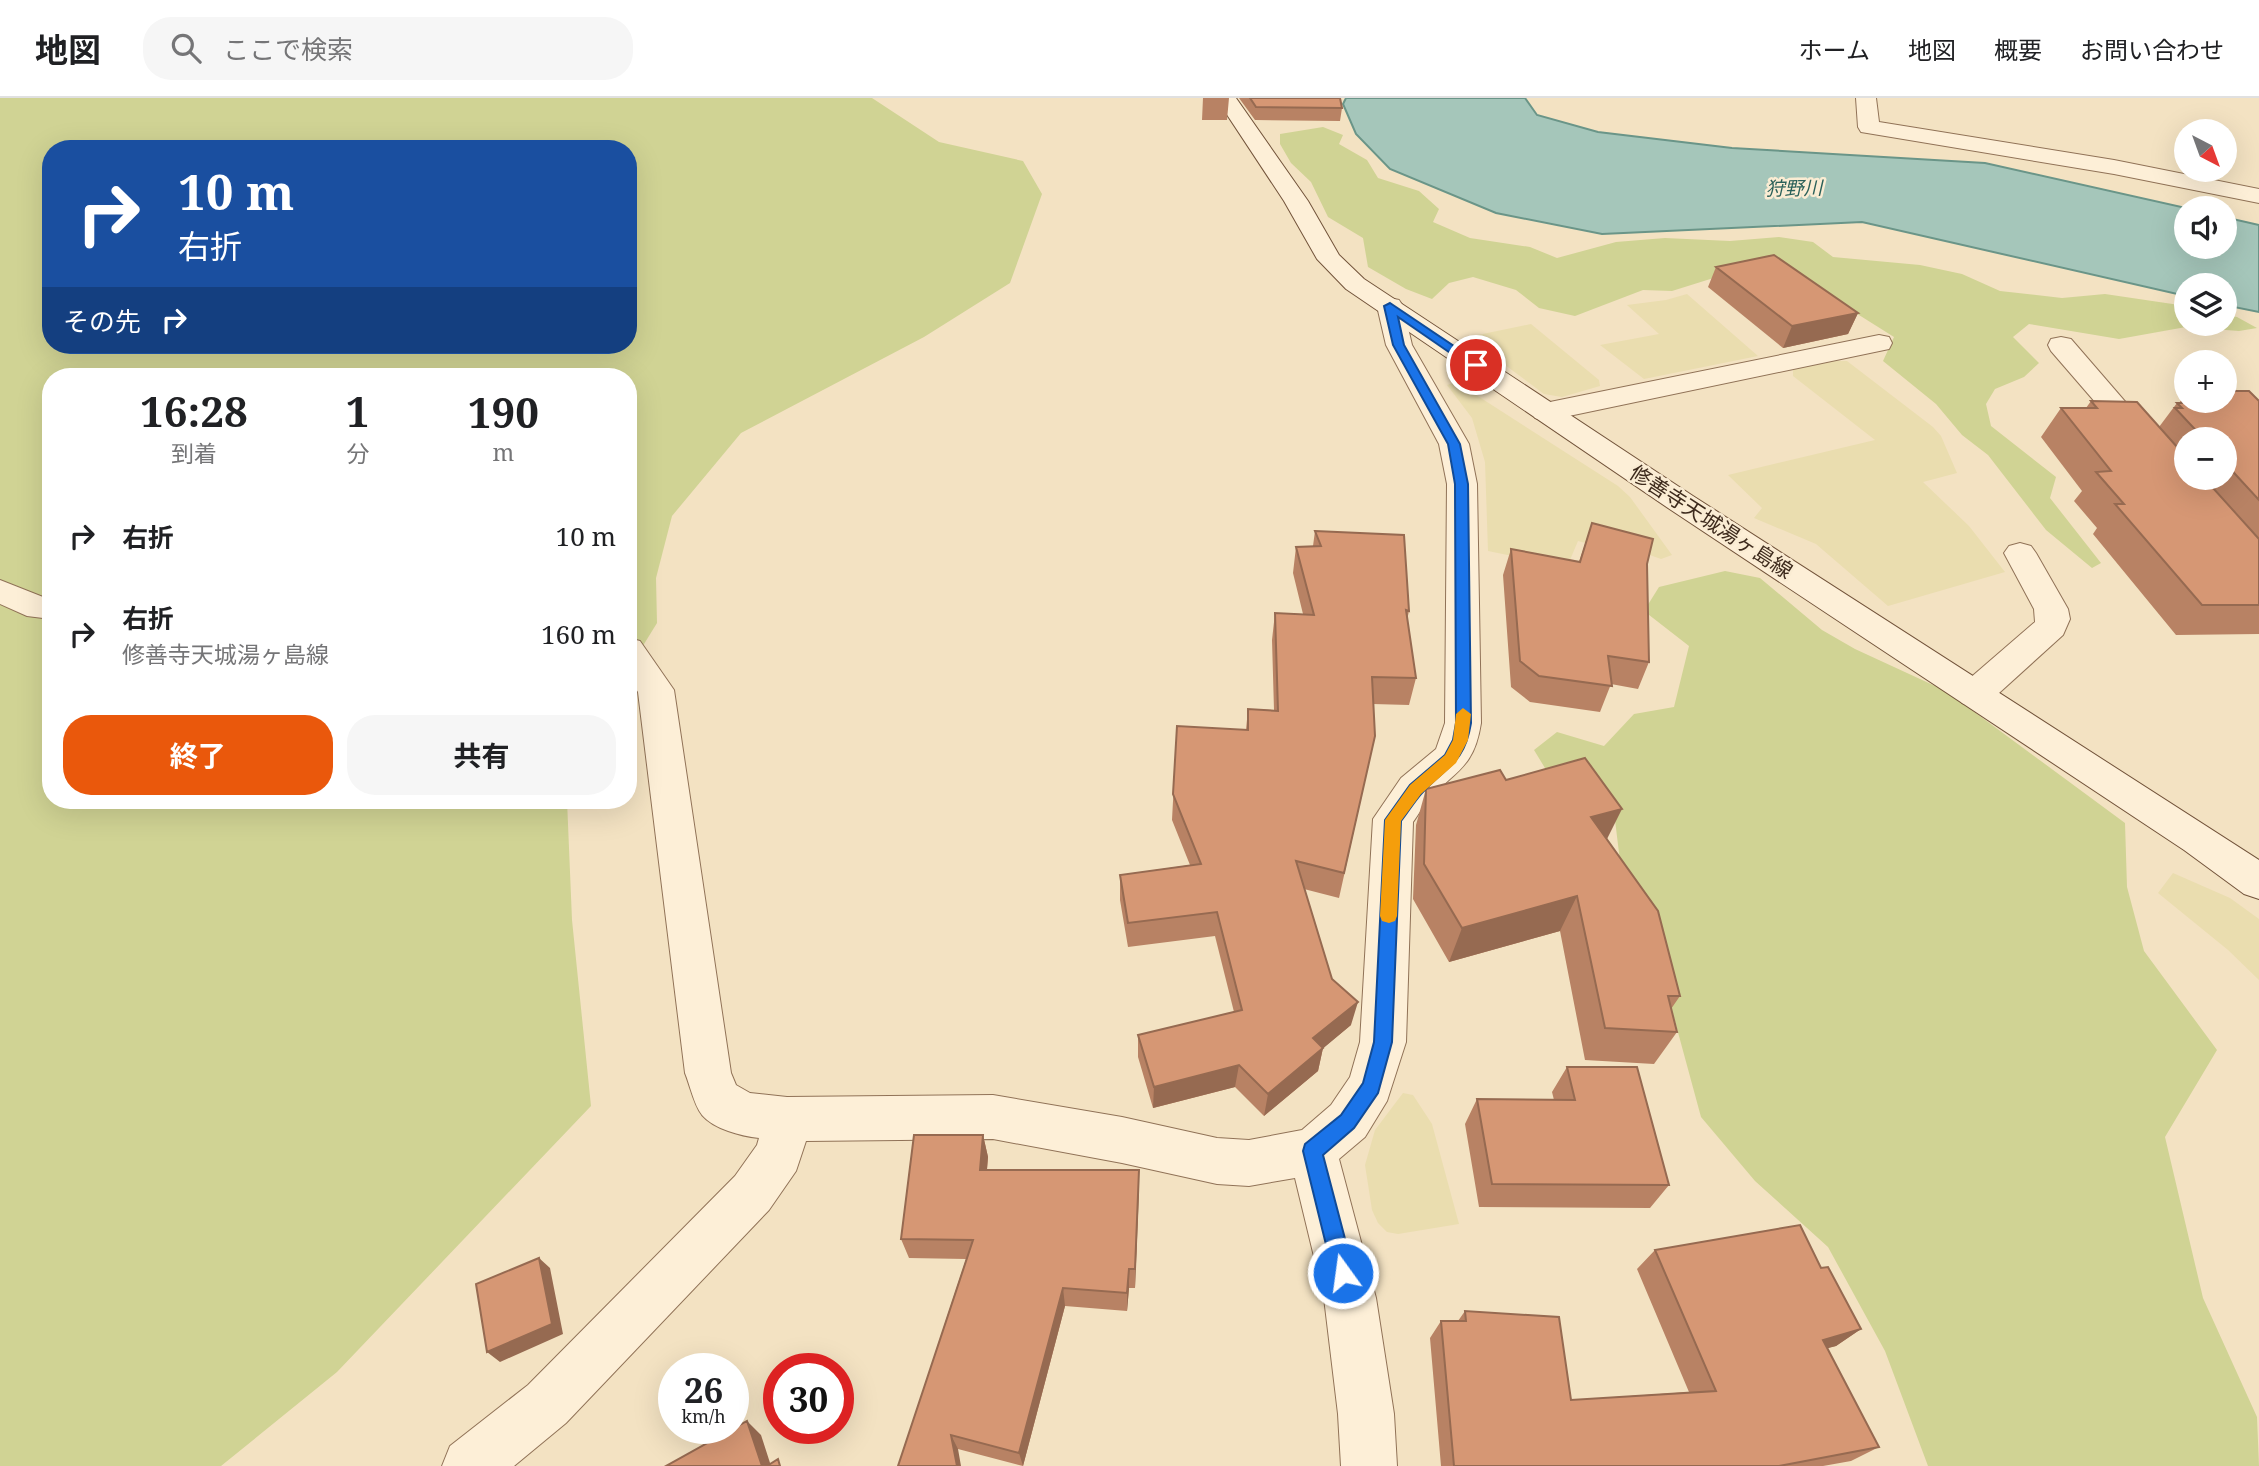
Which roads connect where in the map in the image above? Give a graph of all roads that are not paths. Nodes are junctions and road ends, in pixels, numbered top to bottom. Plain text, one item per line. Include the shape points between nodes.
1 (1226, 98) edge
2 (1866, 98) edge
3 (2259, 196) edge
4 (1390, 306) junction
5 (1879, 343) dead end
6 (2061, 345) dead end
7 (1545, 412) junction
8 (2160, 459) edge
9 (2020, 553) dead end
10 (0, 591) edge
11 (42, 608) edge
12 (637, 663) edge
13 (1975, 694) junction
14 (2259, 882) edge
15 (787, 1119) junction
16 (1312, 1151) junction
17 (470, 1466) edge
18 (1369, 1466) edge

1 - 4 street, 修善寺天城湯ヶ島線 via 1329,259 1355,284
2 - 3 street via 1869,127
4 - 7 street, 修善寺天城湯ヶ島線
4 - 16 street via 1399,345 1454,444 1462,484 1463,723 1450,759 1415,789 1393,820 1383,1042 1371,1086 1348,1121
5 - 7 street
6 - 8 street
7 - 13 street, 修善寺天城湯ヶ島線
9 - 13 street via 2051,609 2051,627
10 - 11 street
12 - 15 street via 656,690 708,1073 719,1100 743,1114
13 - 14 street, 修善寺天城湯ヶ島線
15 - 16 street via 993,1117 1217,1161 1250,1163
15 - 17 street via 779,1155 752,1193 547,1404
16 - 18 street via 1350,1298

